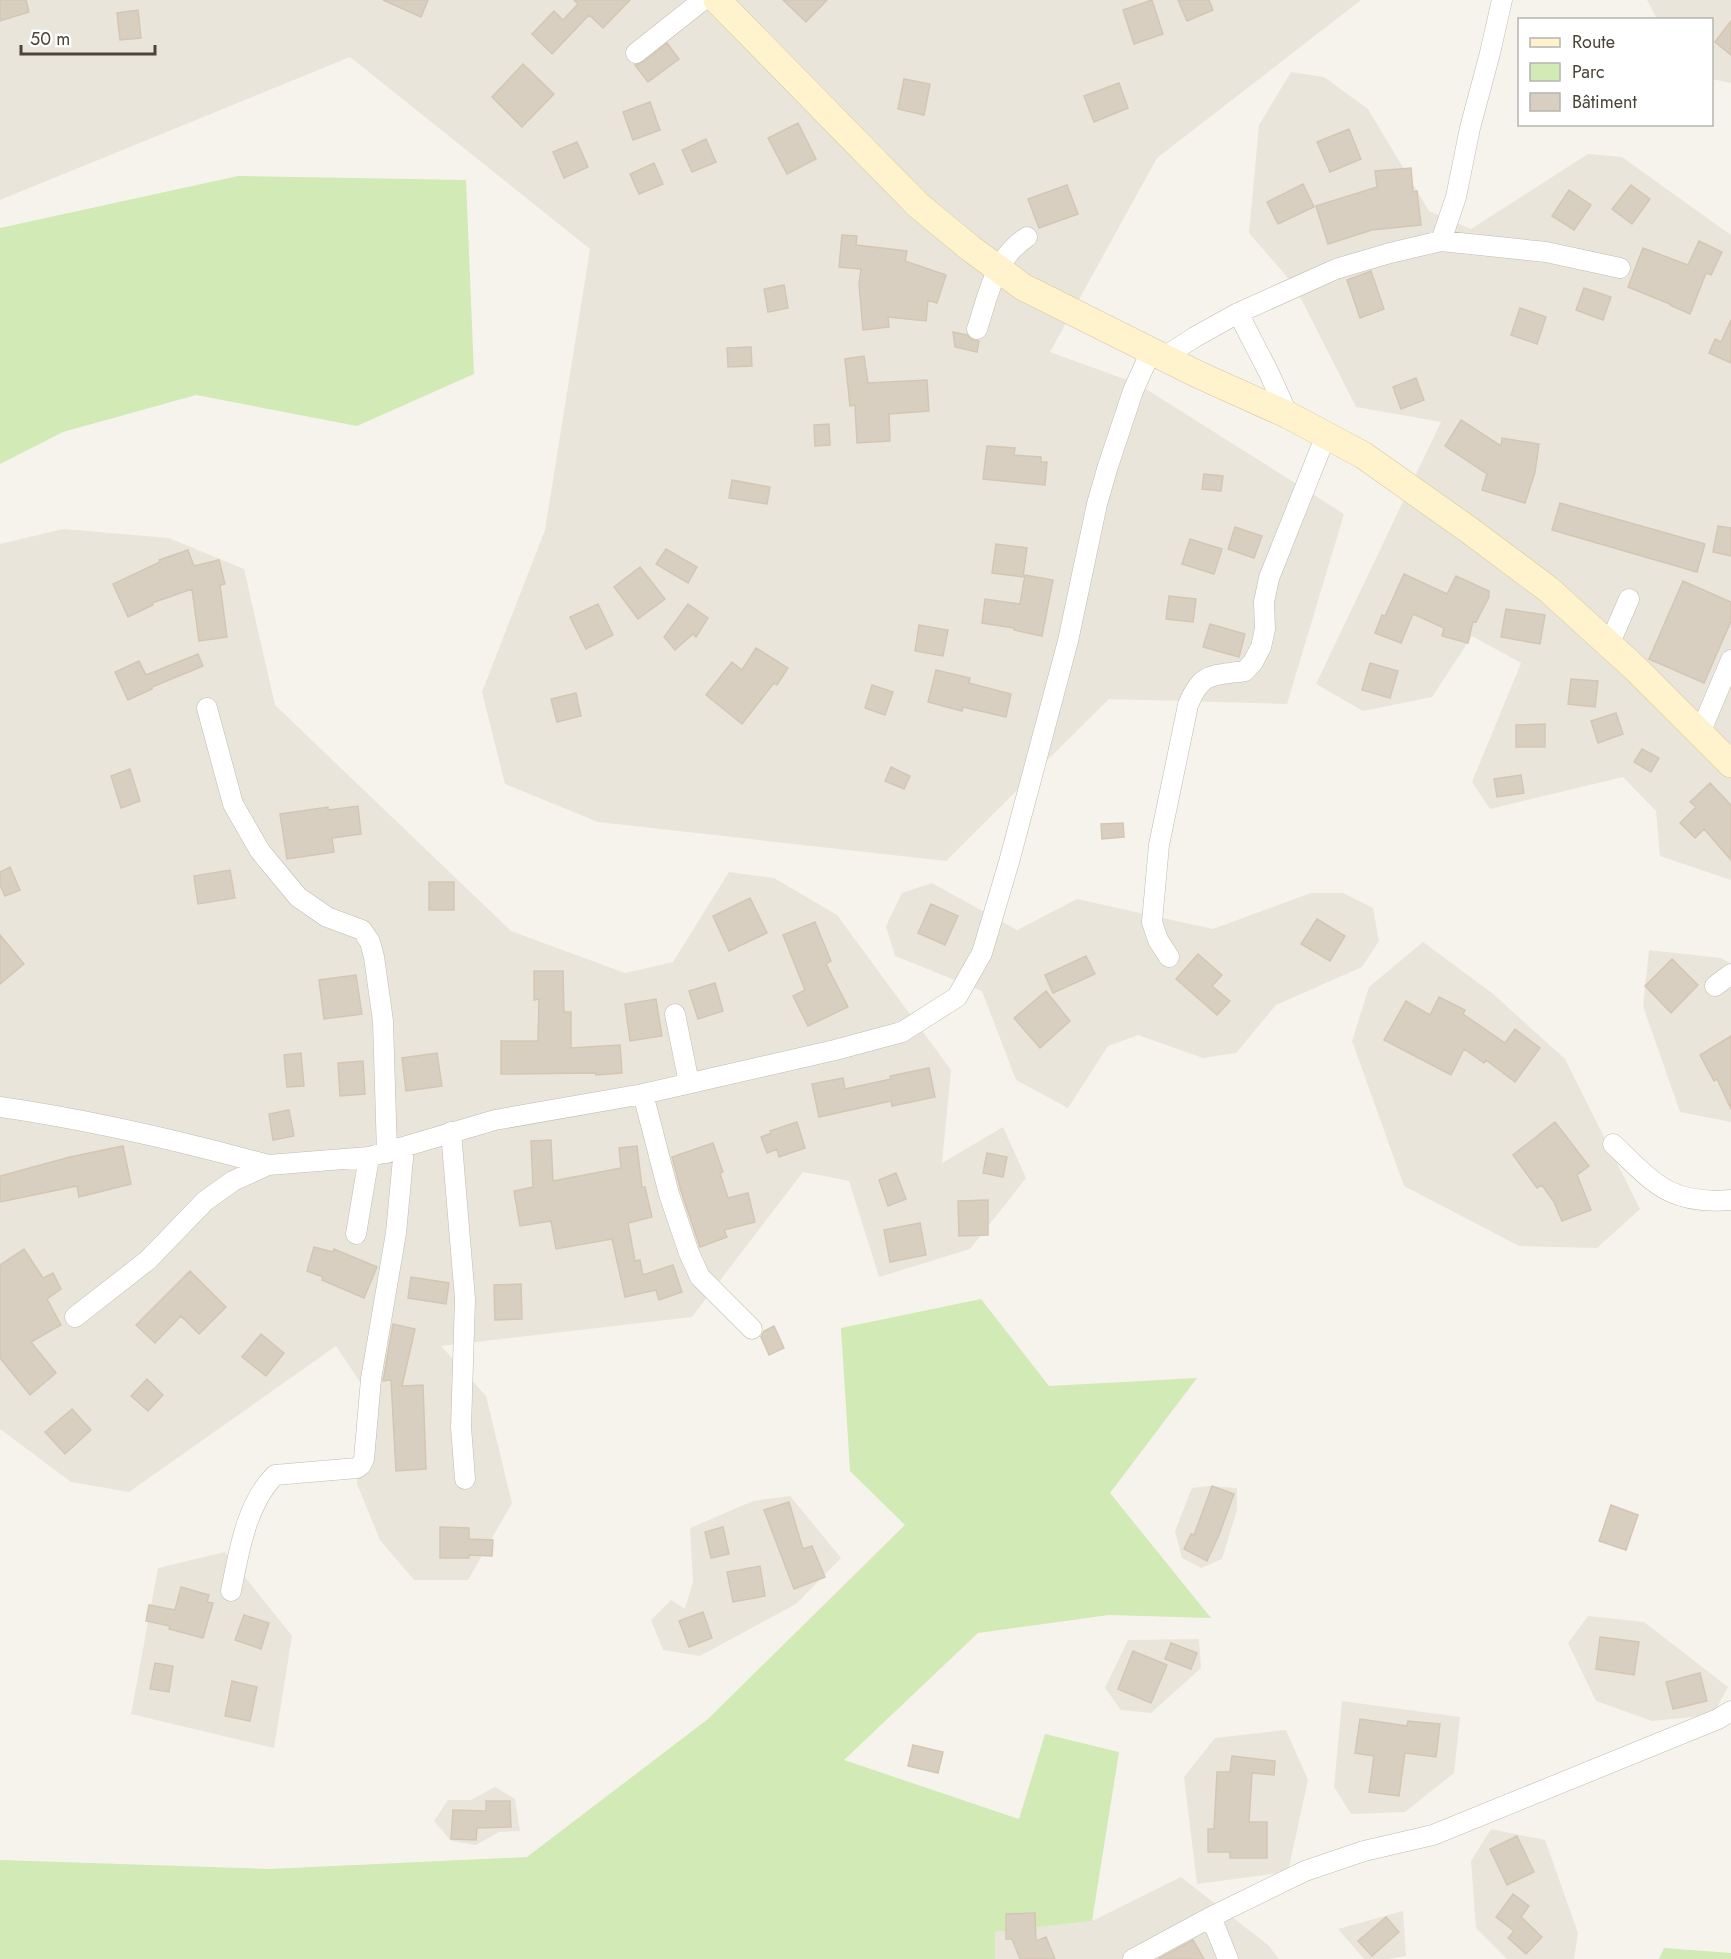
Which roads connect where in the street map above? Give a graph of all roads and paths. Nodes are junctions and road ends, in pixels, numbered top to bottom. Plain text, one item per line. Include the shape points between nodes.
1 (703, 0) edge
2 (717, 0) edge
3 (1502, 0) edge
4 (636, 53) dead end
5 (1027, 237) dead end
6 (1441, 241) junction
7 (997, 268) junction
8 (1620, 268) dead end
9 (1238, 313) junction
10 (977, 329) dead end
11 (1157, 354) junction
12 (1288, 415) junction
13 (1326, 435) junction
14 (1629, 599) dead end
15 (1610, 645) junction
16 (1731, 660) edge
17 (207, 708) dead end
18 (1700, 733) junction
19 (1731, 764) edge
20 (1169, 957) dead end
21 (1731, 974) edge
22 (1715, 986) dead end
23 (675, 1014) dead end
24 (689, 1083) junction
25 (643, 1094) junction
26 (0, 1107) edge
27 (451, 1132) junction
28 (1613, 1144) dead end
29 (386, 1153) junction
30 (268, 1164) junction
31 (1731, 1200) edge
32 (356, 1234) dead end
33 (75, 1317) dead end
34 (752, 1329) dead end
35 (465, 1479) dead end
36 (231, 1591) dead end
37 (1731, 1711) edge
38 (1211, 1917) junction
39 (1133, 1959) edge
40 (1228, 1959) edge

1 - 4 street
2 - 7 street via 918,205
3 - 6 street via 1456,197
5 - 7 street via 1012,247
6 - 8 street via 1546,252
6 - 9 street via 1336,269
7 - 10 street
7 - 11 street via 1023,287
9 - 11 street
9 - 12 street
11 - 12 street
11 - 24 street via 1129,402 1105,476 1068,641 1009,862 982,952 957,997 902,1032
12 - 13 street
13 - 15 street via 1470,530 1548,589
13 - 20 street via 1269,578 1264,602 1265,629 1257,654 1245,672 1205,677 1188,705 1159,845 1152,922
14 - 15 street
15 - 18 street
16 - 18 street
17 - 29 street via 233,804 260,850 298,897 327,917 362,930 370,942 383,1021
18 - 19 street
21 - 22 street
23 - 24 street
24 - 25 street
25 - 27 street via 495,1120
25 - 34 street via 669,1194 692,1261 700,1277
26 - 30 street via 132,1131
27 - 29 street
27 - 35 street via 465,1299 461,1427
28 - 31 street via 1656,1185 1676,1195
29 - 30 street
29 - 32 street
29 - 36 street via 396,1233 371,1379 364,1459 357,1468 275,1475 254,1505
30 - 33 street via 233,1181 205,1201 148,1260
37 - 38 street via 1433,1835 1364,1851 1305,1871
38 - 39 street
38 - 40 street

